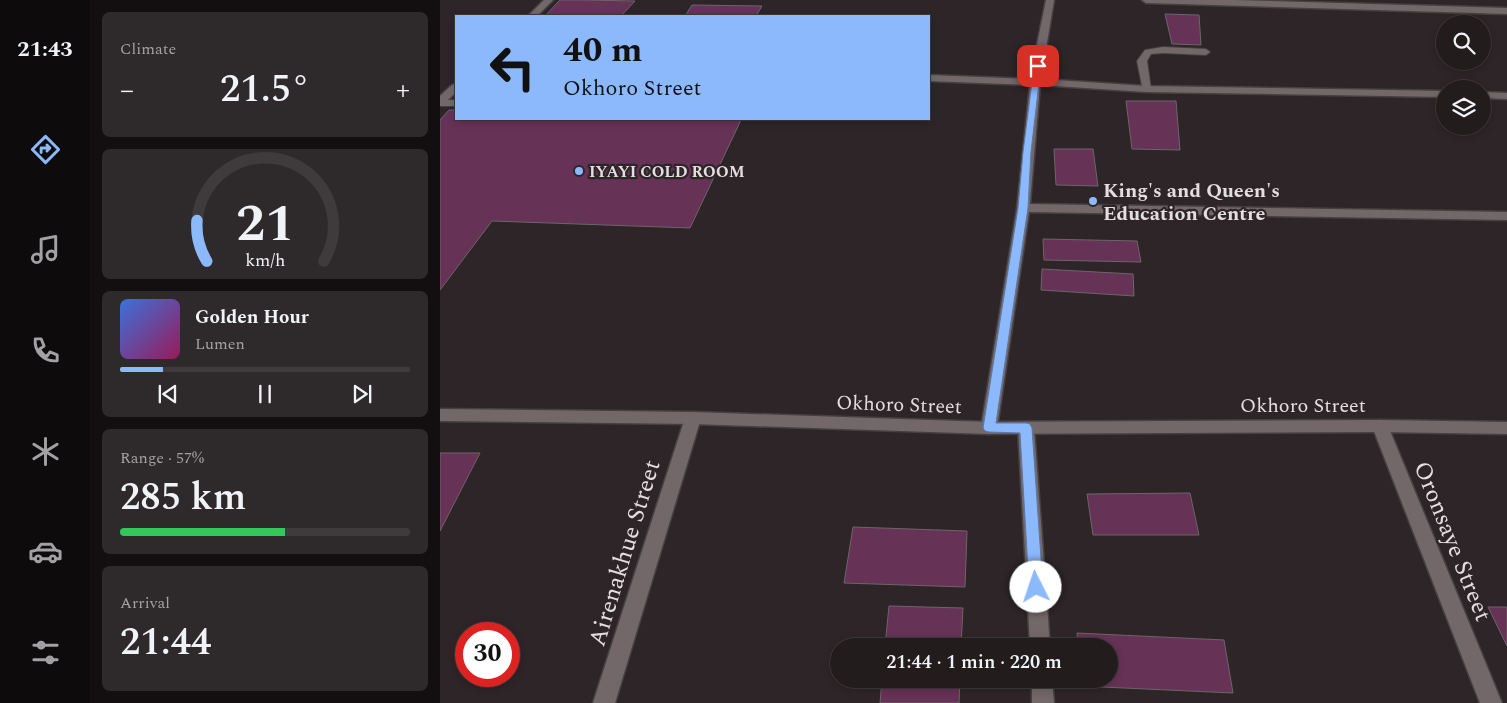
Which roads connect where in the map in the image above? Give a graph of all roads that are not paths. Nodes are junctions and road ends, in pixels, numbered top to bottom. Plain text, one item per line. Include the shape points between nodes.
1 (549, 0) edge
2 (1050, 0) edge
3 (1146, 0) edge
4 (1507, 11) edge
5 (533, 15) edge
6 (1206, 52) dead end
7 (930, 78) edge
8 (1034, 82) junction
9 (455, 88) edge
10 (1146, 89) junction
11 (1436, 94) edge
12 (1491, 95) edge
13 (1507, 96) edge
14 (440, 102) edge
15 (455, 103) edge
16 (1023, 208) junction
17 (1507, 216) edge
18 (440, 415) edge
19 (693, 418) junction
20 (1380, 426) junction
21 (989, 428) junction
22 (1026, 428) junction
23 (1507, 428) edge
24 (1039, 638) edge
25 (1042, 688) edge
26 (604, 703) edge
27 (1043, 703) edge
28 (1491, 703) edge

1 - 5 street
2 - 8 street
3 - 4 street
6 - 10 lane via 1148,52 1142,60
7 - 8 street
8 - 10 street
8 - 16 street
9 - 14 street
10 - 11 street
12 - 13 street
14 - 15 lane
16 - 17 street
16 - 21 street
18 - 19 street, Okhoro Street
19 - 21 street, Okhoro Street
19 - 26 street, Airenakhue Street
20 - 22 street, Okhoro Street
20 - 23 street, Okhoro Street
20 - 28 street, Oronsaye Street
21 - 22 street, Okhoro Street
22 - 24 street
25 - 27 street

